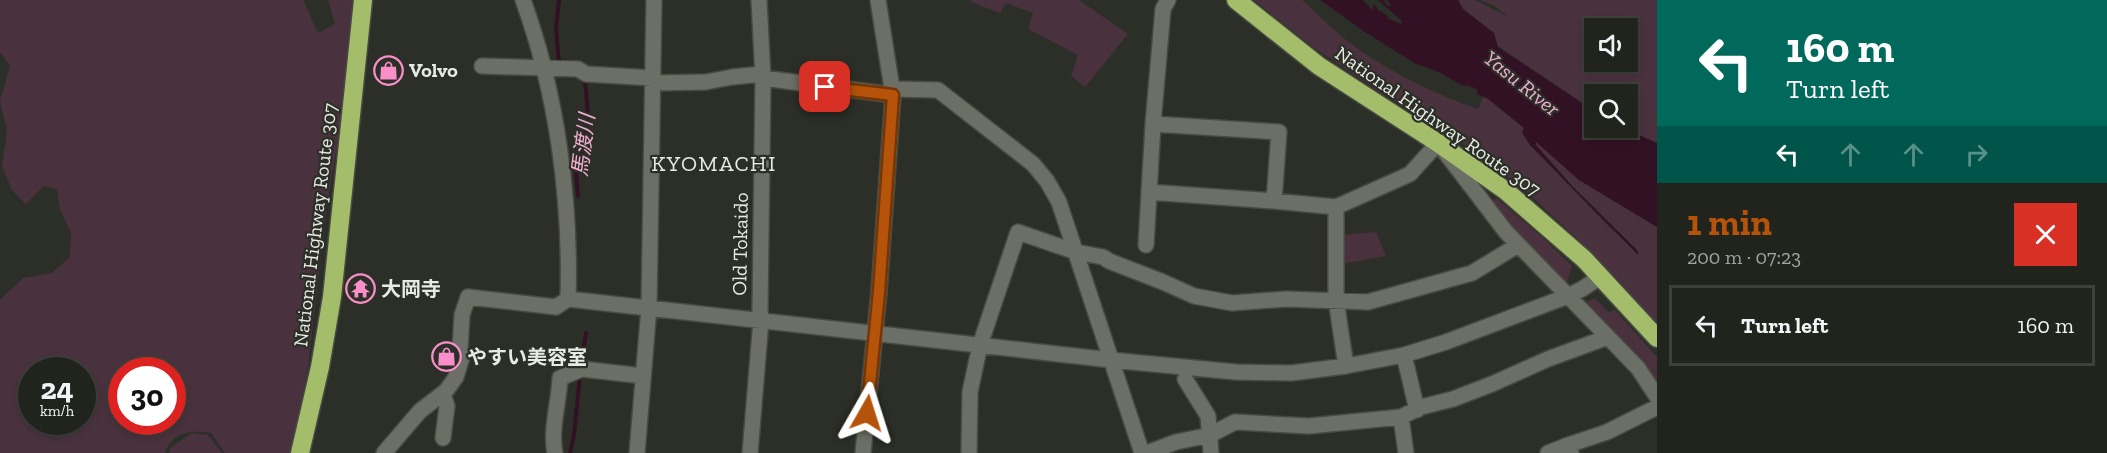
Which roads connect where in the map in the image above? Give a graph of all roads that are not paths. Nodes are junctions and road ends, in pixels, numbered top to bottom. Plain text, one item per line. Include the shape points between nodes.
1 (363, 0) edge
2 (523, 0) edge
3 (654, 0) edge
4 (759, 0) edge
5 (878, 0) edge
6 (1168, 0) edge
7 (1236, 0) edge
8 (482, 66) dead end
9 (543, 68) junction
10 (763, 76) junction
11 (653, 81) junction
12 (892, 92) junction
13 (1153, 124) junction
14 (1438, 143) junction
15 (1149, 192) junction
16 (1274, 201) junction
17 (1336, 207) junction
18 (1146, 245) dead end
19 (1518, 245) junction
20 (1076, 252) junction
21 (1600, 277) junction
22 (1568, 296) junction
23 (568, 299) junction
24 (1336, 300) junction
25 (649, 307) junction
26 (761, 320) junction
27 (875, 332) junction
28 (1608, 337) junction
29 (1657, 338) edge
30 (980, 345) junction
31 (1404, 355) junction
32 (1111, 360) junction
33 (1346, 366) junction
34 (643, 375) junction
35 (1185, 379) dead end
36 (439, 396) junction
37 (1657, 397) edge
38 (1657, 407) edge
39 (1417, 410) junction
40 (1401, 417) junction
41 (1210, 435) junction
42 (443, 438) dead end
43 (1570, 449) edge
44 (300, 453) edge
45 (384, 453) edge
46 (555, 453) edge
47 (637, 453) edge
48 (750, 453) edge
49 (862, 453) edge
50 (969, 453) edge
51 (1142, 453) edge
52 (1147, 453) edge
53 (1211, 453) edge
54 (1406, 453) edge
55 (1548, 453) edge

1 - 44 highway, National Highway Route 307 via 332,297
2 - 9 street
3 - 11 street
4 - 10 street, Old Tokaido
5 - 12 street
6 - 13 street via 1163,9
7 - 14 highway, National Highway Route 307 via 1319,66
8 - 9 street
9 - 11 street via 578,69 586,74
9 - 23 street via 558,139
10 - 11 street via 706,82
10 - 12 street
10 - 26 street, Old Tokaido
11 - 25 street
12 - 20 street via 938,90 1033,164 1059,202
12 - 27 street
13 - 15 street
13 - 16 street via 1279,132
14 - 17 street via 1410,174
14 - 19 street
14 - 21 highway, National Highway Route 307 via 1506,191
15 - 16 street
15 - 18 street
16 - 17 street
17 - 24 street
19 - 22 street
19 - 24 street via 1472,273 1368,302
20 - 24 street via 1103,257 1194,296 1244,303
20 - 30 street via 1018,232
20 - 32 street
21 - 22 street
21 - 29 highway, National Highway Route 307
22 - 28 street
22 - 31 street
23 - 25 street
23 - 36 street via 556,307 468,297 462,315 460,367
24 - 33 street
25 - 26 street
25 - 34 street
26 - 27 street
26 - 48 street, Old Tokaido
27 - 30 street
27 - 49 street
28 - 37 street via 1638,368
28 - 39 street via 1476,391
30 - 32 street
30 - 50 street via 970,392
31 - 33 street
31 - 39 street
32 - 33 street via 1236,372 1291,373
32 - 51 street
34 - 46 street via 579,370 560,378 552,443
34 - 47 street
35 - 41 street via 1208,416
36 - 42 street via 447,406
36 - 45 street via 420,411
38 - 43 street
39 - 40 street
40 - 41 street via 1309,426 1235,423
40 - 54 street
41 - 52 street
41 - 53 street
43 - 55 street

